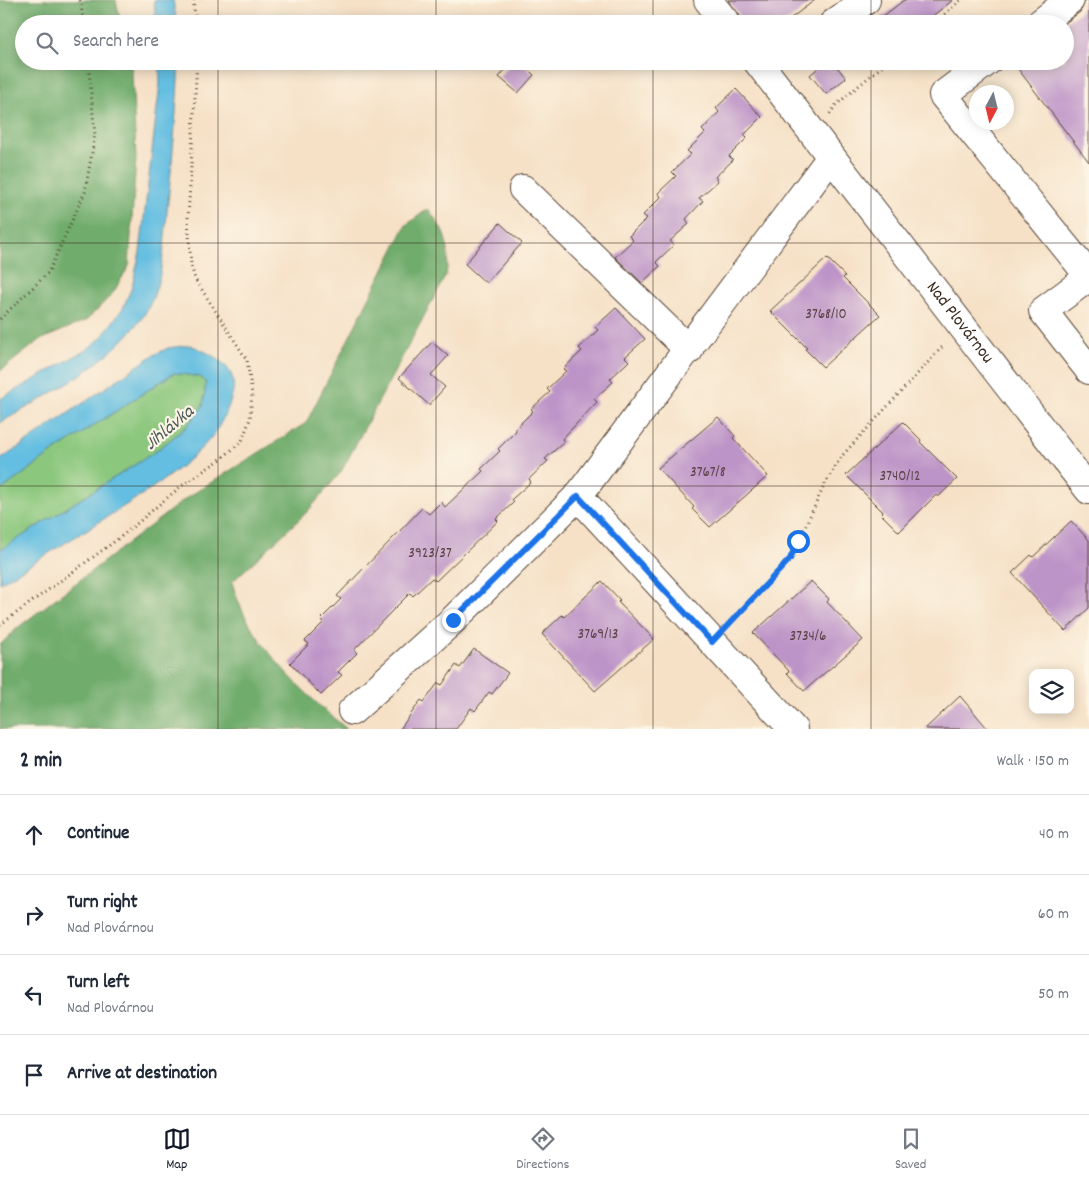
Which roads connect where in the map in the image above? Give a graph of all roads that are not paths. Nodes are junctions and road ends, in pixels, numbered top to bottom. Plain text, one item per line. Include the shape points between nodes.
1 (708, 0) edge
2 (866, 0) edge
3 (1070, 0) edge
4 (720, 15) edge
5 (845, 15) edge
6 (1051, 15) edge
7 (771, 70) edge
8 (976, 70) edge
9 (824, 148) junction
10 (523, 189) dead end
11 (1089, 276) edge
12 (689, 350) junction
13 (1089, 370) edge
14 (1089, 490) edge
15 (578, 496) junction
16 (352, 712) dead end
17 (793, 729) edge

1 - 4 street
2 - 5 street
3 - 6 street
7 - 9 street, Nad Plovárnou
8 - 11 street via 943,95
9 - 12 street
9 - 14 street, Nad Plovárnou
10 - 12 street
11 - 13 street via 1043,311
12 - 15 street
15 - 16 street via 453,620
15 - 17 street

